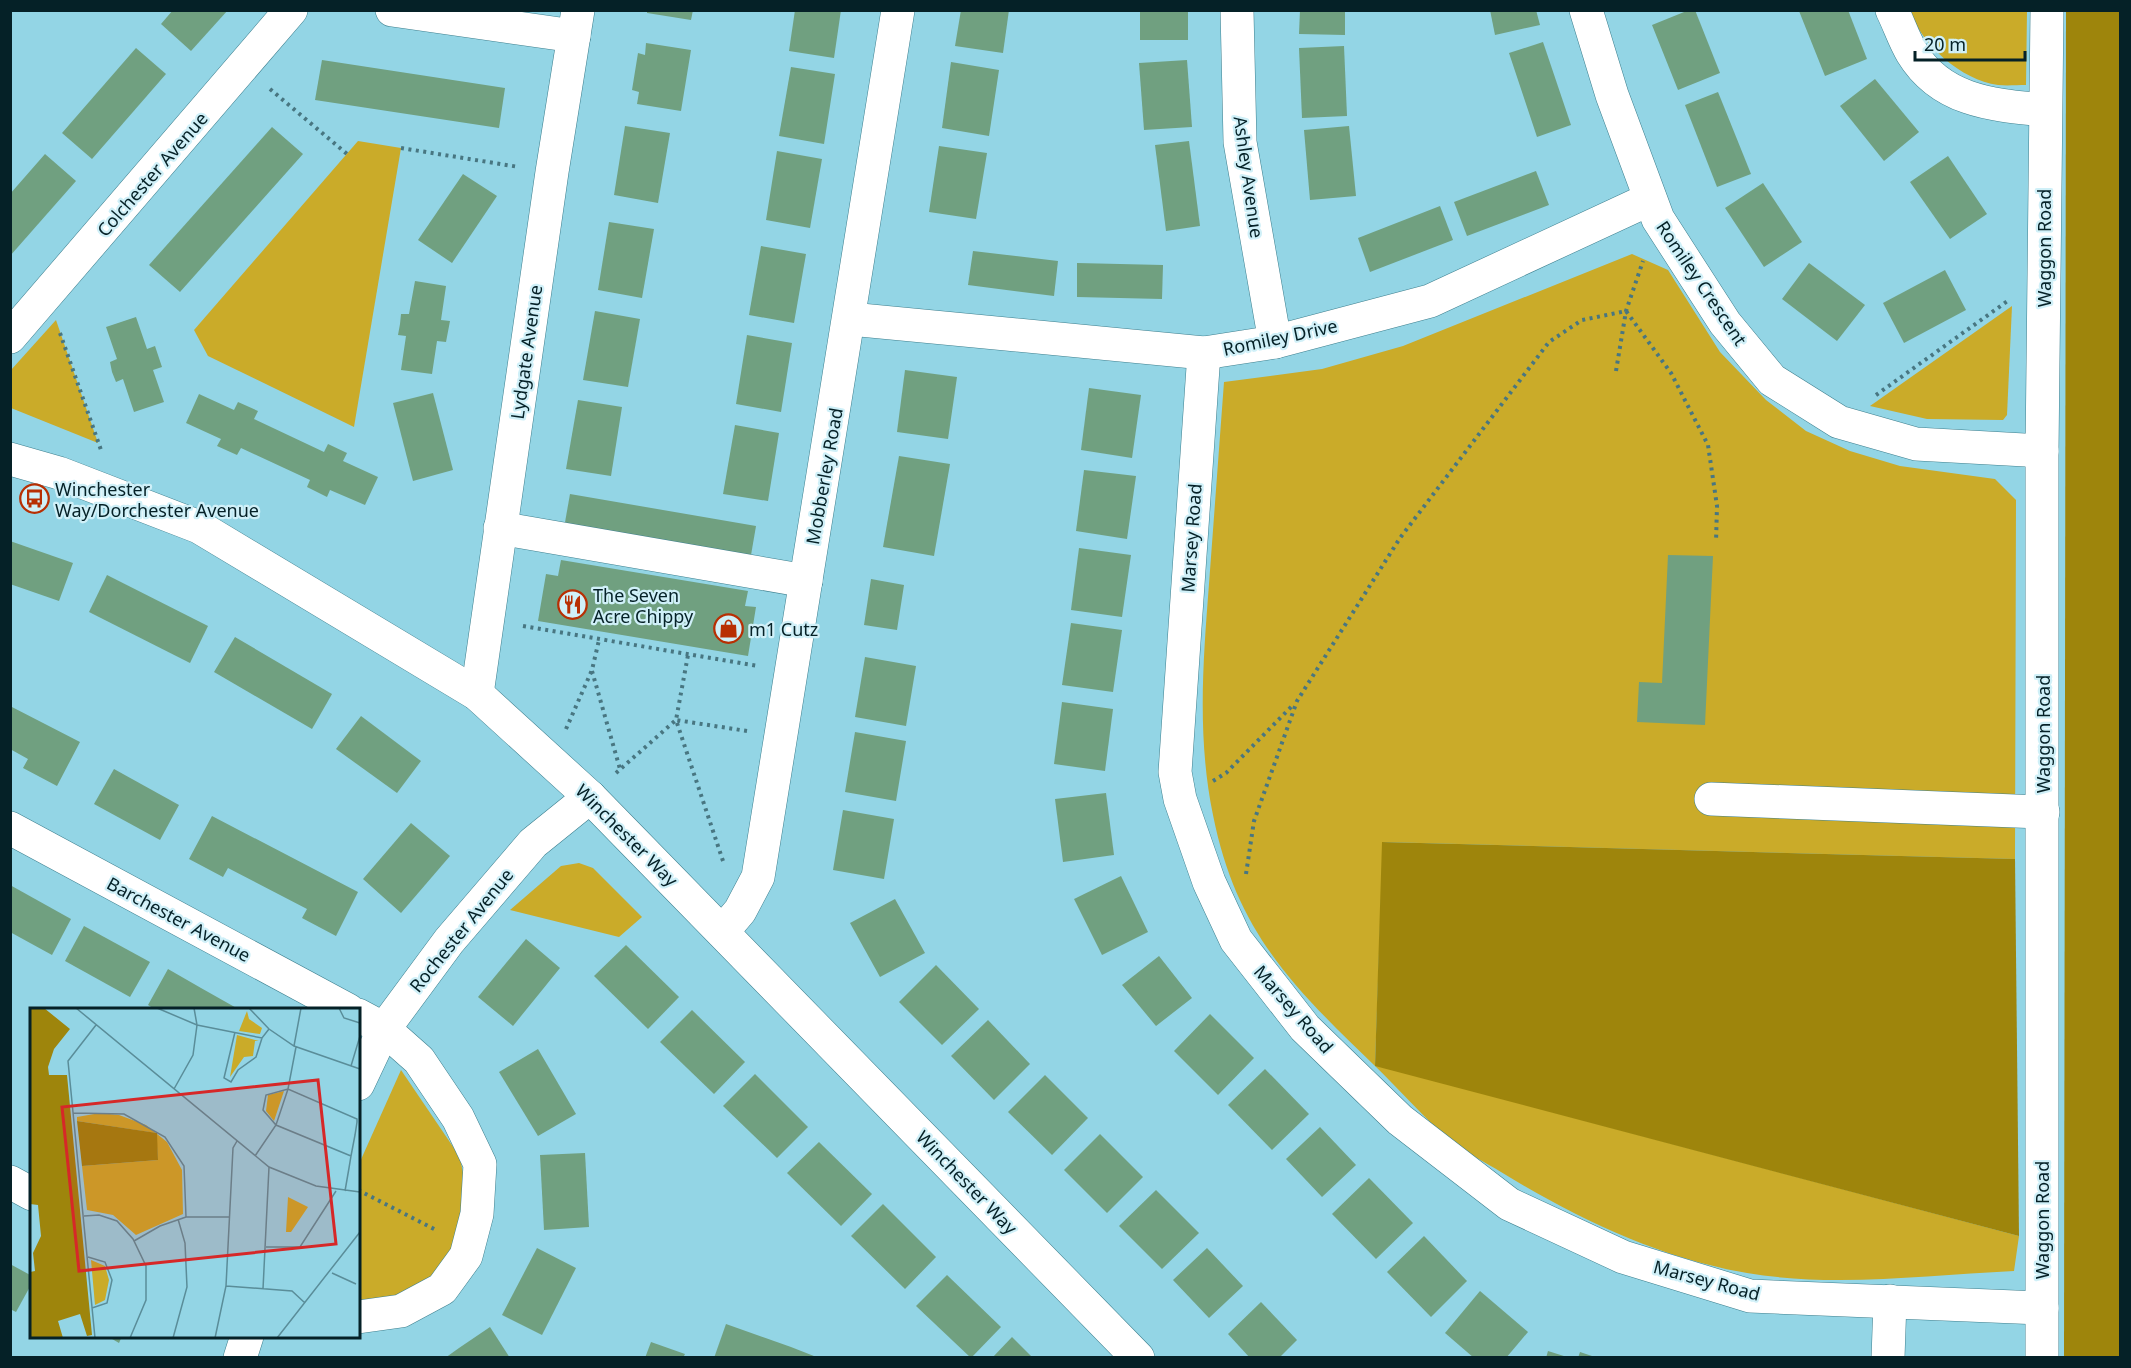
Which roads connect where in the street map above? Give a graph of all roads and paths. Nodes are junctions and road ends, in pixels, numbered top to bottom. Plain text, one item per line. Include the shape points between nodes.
1 (291, 10) edge
2 (392, 10) edge
3 (898, 10) edge
4 (1237, 10) edge
5 (1586, 10) edge
6 (1892, 10) edge
7 (2047, 10) edge
8 (576, 23) edge
9 (245, 68) junction
10 (2044, 110) junction
11 (401, 148) dead end
12 (347, 154) dead end
13 (552, 172) junction
14 (1654, 209) junction
15 (2044, 275) junction
16 (47, 295) junction
17 (1626, 311) junction
18 (850, 319) junction
19 (10, 337) edge
20 (1275, 342) junction
21 (1204, 353) junction
22 (1616, 371) dead end
23 (1839, 422) junction
24 (2042, 451) junction
25 (10, 459) edge
26 (116, 494) junction
27 (500, 528) junction
28 (1716, 542) dead end
29 (806, 580) junction
30 (487, 620) junction
31 (599, 640) junction
32 (688, 655) junction
33 (592, 670) junction
34 (791, 672) junction
35 (477, 694) junction
36 (1297, 701) junction
37 (676, 720) junction
38 (781, 736) junction
39 (552, 761) junction
40 (620, 769) junction
41 (590, 797) junction
42 (1180, 799) junction
43 (1711, 799) dead end
44 (2043, 812) junction
45 (10, 828) edge
46 (1244, 883) dead end
47 (731, 921) junction
48 (344, 1008) edge
49 (371, 1022) edge
50 (360, 1074) edge
51 (10, 1182) edge
52 (360, 1191) edge
53 (30, 1193) edge
54 (468, 1246) junction
55 (1890, 1301) junction
56 (2042, 1308) junction
57 (360, 1317) edge
58 (246, 1338) edge
59 (240, 1358) edge
60 (1138, 1358) edge
61 (1888, 1358) edge
62 (2042, 1358) edge

1 - 9 street, Colchester Avenue
2 - 8 street
3 - 18 street, Mobberley Road
4 - 20 street, Ashley Avenue via 1240,142
5 - 14 street, Romiley Crescent
6 - 10 street via 1913,54 1944,87 1983,103
7 - 10 street, Waggon Road
8 - 13 street, Lydgate Avenue
9 - 12 path
9 - 16 street, Colchester Avenue
10 - 15 street, Waggon Road
11 - 13 path
13 - 27 street, Lydgate Avenue
14 - 17 path
14 - 20 street, Romiley Drive via 1430,301
14 - 23 street, Romiley Crescent via 1725,323 1772,380
15 - 23 path
15 - 24 street, Waggon Road
16 - 19 street, Colchester Avenue
16 - 26 path
17 - 22 path
17 - 28 path via 1671,373 1708,446 1717,506
17 - 36 path via 1582,320 1549,342 1400,538
18 - 21 street, Romiley Drive
18 - 29 street, Mobberley Road
20 - 21 street, Romiley Drive
21 - 42 street, Marsey Road via 1175,772
23 - 24 street, Romiley Crescent via 1916,444
24 - 44 street, Waggon Road
25 - 26 street, Winchester Way
26 - 35 street, Winchester Way via 199,527
27 - 29 street
27 - 30 street, Lydgate Avenue
29 - 34 street, Mobberley Road
30 - 31 path
30 - 35 street, Lydgate Avenue
31 - 32 path
31 - 33 path
32 - 34 path
32 - 37 path
33 - 39 path
33 - 40 path
34 - 38 street, Mobberley Road
35 - 39 street, Winchester Way
36 - 42 path via 1226,773
36 - 46 path via 1254,821
37 - 38 path
37 - 40 path
37 - 47 path
38 - 47 street, Mobberley Road via 758,877
39 - 41 street, Winchester Way
40 - 41 path
41 - 47 street, Winchester Way
41 - 49 street, Rochester Avenue via 533,843 449,941
42 - 55 street, Marsey Road via 1209,882 1236,940 1305,1028 1400,1120 1509,1203 1623,1257 1750,1296
43 - 44 street
44 - 56 street, Waggon Road
45 - 48 street, Barchester Avenue
47 - 60 street, Winchester Way
49 - 50 street, Rochester Avenue
49 - 54 street via 419,1060 458,1118 480,1164 477,1214
51 - 53 street
52 - 54 path
54 - 57 street via 466,1256 442,1289 401,1311
55 - 56 street, Marsey Road
55 - 61 street
56 - 62 street, Waggon Road
58 - 59 street

